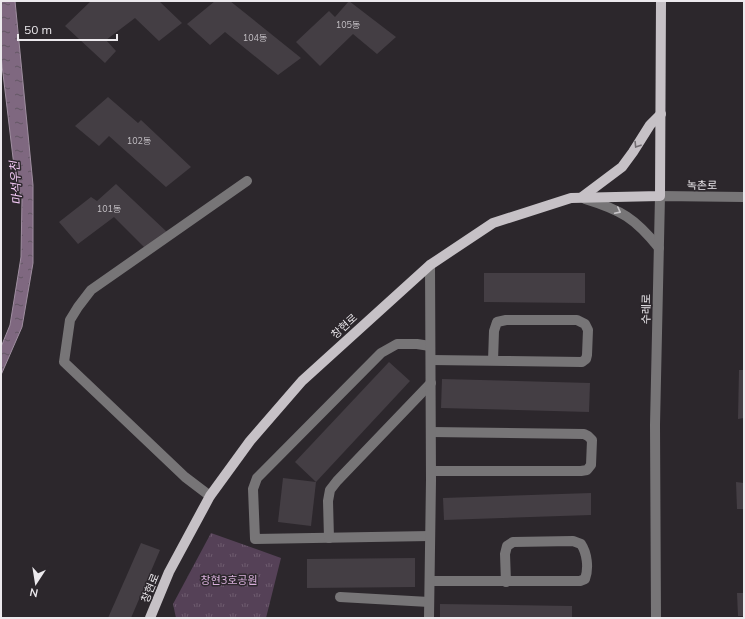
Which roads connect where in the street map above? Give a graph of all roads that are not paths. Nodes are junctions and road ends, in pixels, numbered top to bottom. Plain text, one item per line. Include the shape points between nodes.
1 (661, 1) edge
2 (661, 114) junction
3 (247, 181) dead end
4 (660, 196) junction
5 (581, 197) junction
6 (744, 198) edge
7 (659, 248) junction
8 (430, 265) junction
9 (430, 346) junction
10 (431, 360) junction
11 (493, 361) junction
12 (431, 383) junction
13 (431, 432) junction
14 (431, 471) junction
15 (210, 496) junction
16 (430, 536) junction
17 (328, 538) junction
18 (430, 581) junction
19 (506, 582) junction
20 (340, 597) dead end
21 (429, 602) junction
22 (150, 618) edge
23 (429, 618) edge
24 (656, 618) edge

1 - 2 main road, 수레로
2 - 4 main road, 수레로
2 -> 5 main road via 650,125 622,167
3 - 15 street via 91,290 70,320 64,362 185,477
4 - 5 main road, 창현로
4 - 6 street, 녹촌로
4 - 7 street, 수레로
5 -> 7 street via 606,205 633,220
5 - 8 main road, 창현로 via 493,223
7 - 24 street, 수레로 via 655,426
8 - 9 street
8 - 15 main road, 창현로 via 302,381 250,441
9 - 10 street
9 - 17 street via 397,344 381,353 257,478 253,488 255,539
10 - 11 street
10 - 12 street
11 - 11 street via 582,362 588,355 588,330 585,324 577,320 496,322
12 - 13 street
12 - 17 street via 330,490
13 - 14 street
13 - 14 street via 584,434 592,440 592,456 591,466 588,470 581,471
14 - 16 street
15 - 22 main road, 창현로 via 169,572
16 - 17 street
16 - 18 street
18 - 19 street
18 - 21 street
19 - 19 street via 580,582 586,575 586,552 581,544 573,541 513,542 507,546 505,554
20 - 21 street
21 - 23 street

